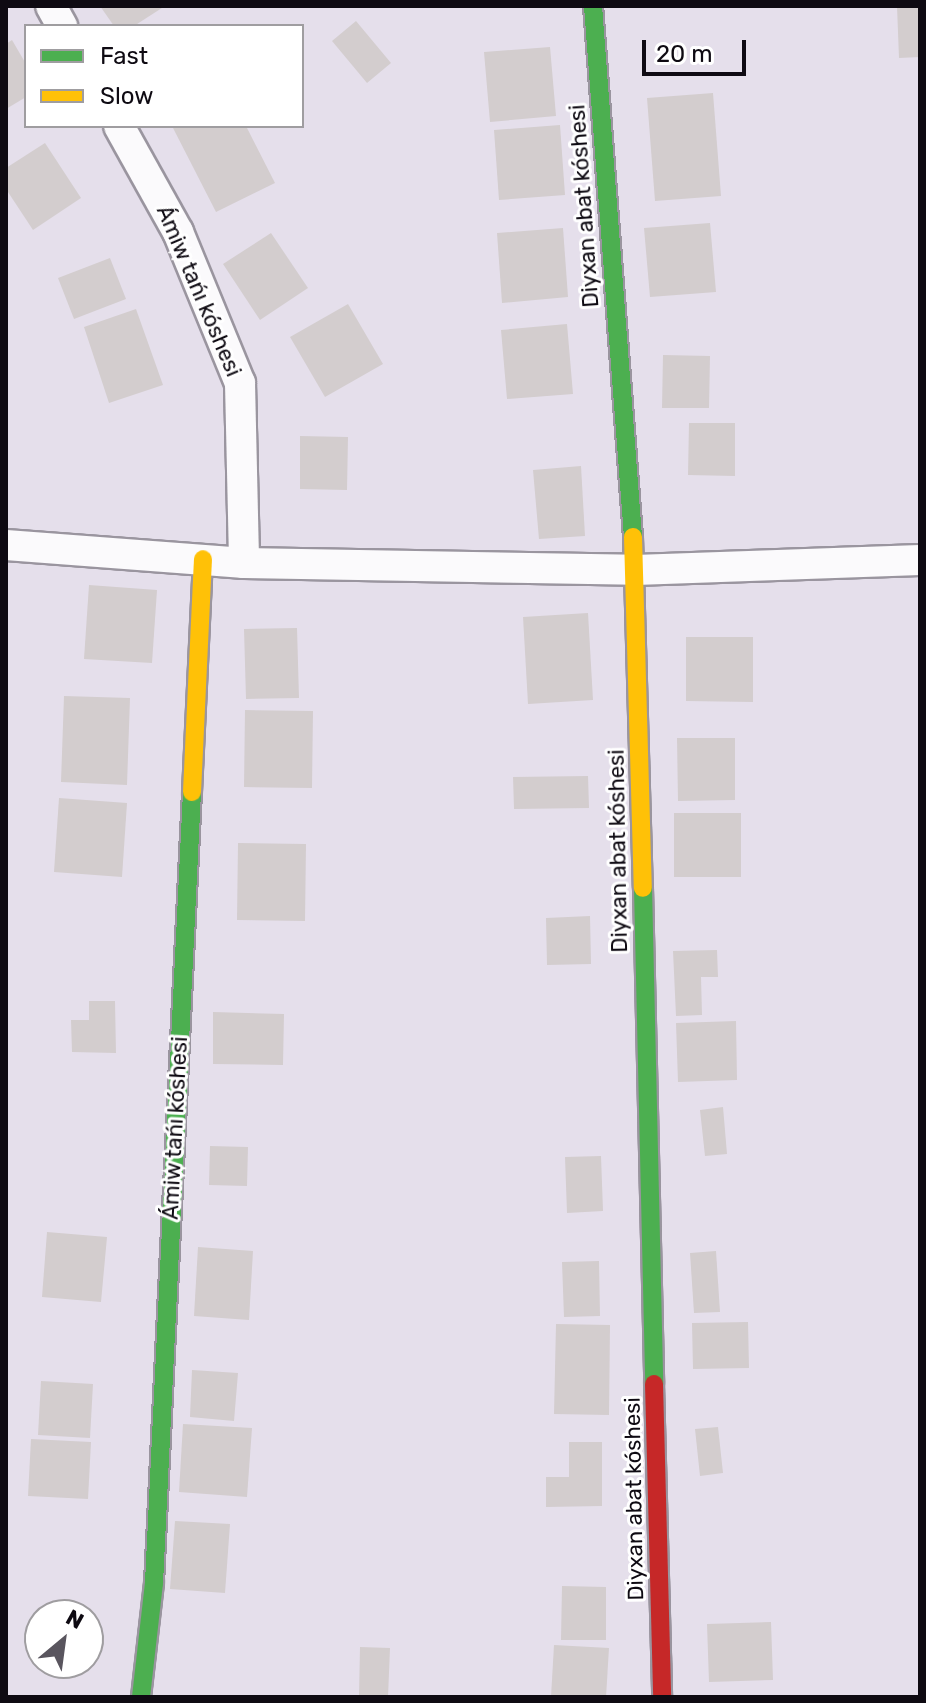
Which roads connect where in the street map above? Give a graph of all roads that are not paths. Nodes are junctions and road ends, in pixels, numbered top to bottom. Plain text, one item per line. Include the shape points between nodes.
1 (51, 6) edge
2 (593, 6) edge
3 (61, 24) edge
4 (120, 128) edge
5 (6, 545) edge
6 (203, 559) junction
7 (920, 560) edge
8 (244, 563) junction
9 (635, 570) junction
10 (141, 1697) edge
11 (662, 1697) edge

1 - 3 street
2 - 9 street, Diyxan abat kóshesi
4 - 8 street, Ámiw tańı kóshesi via 178,232 240,383
5 - 6 street
6 - 8 street
6 - 10 street, Ámiw tańı kóshesi via 154,1583
7 - 9 street
8 - 9 street
9 - 11 street, Diyxan abat kóshesi

